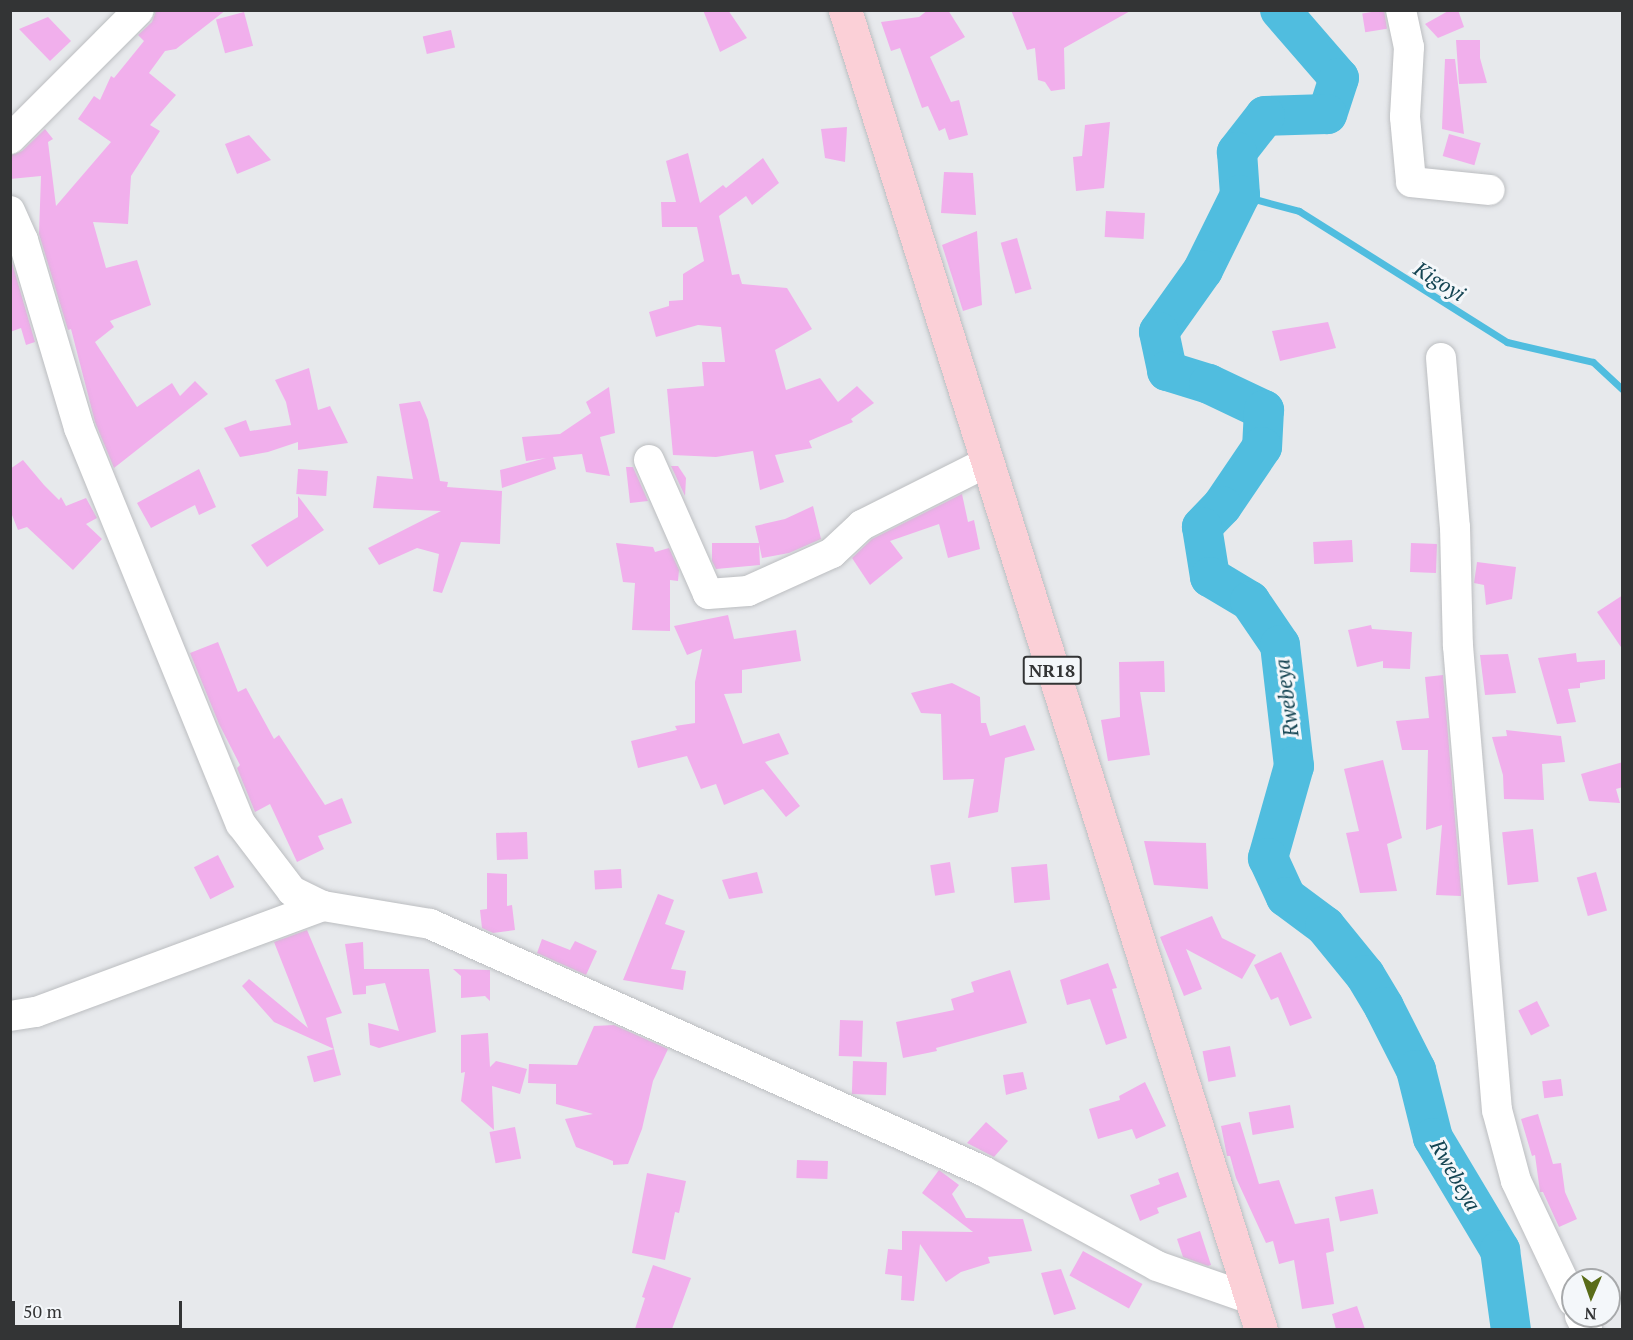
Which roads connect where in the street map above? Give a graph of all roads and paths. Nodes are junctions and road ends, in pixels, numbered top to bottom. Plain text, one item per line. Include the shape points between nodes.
1 (139, 10) edge
2 (845, 10) edge
3 (1401, 10) edge
4 (10, 139) edge
5 (1490, 190) dead end
6 (10, 211) edge
7 (1441, 358) dead end
8 (649, 460) dead end
9 (987, 462) junction
10 (323, 906) junction
11 (10, 1016) edge
12 (1561, 1276) edge
13 (1251, 1299) junction
14 (1261, 1329) edge

1 - 4 street
2 - 9 main road, NR18
3 - 5 street via 1409,47 1405,117 1411,182
6 - 10 street via 23,240 79,428 242,824 292,891
7 - 12 street via 1455,526 1458,646 1497,1110 1516,1181
8 - 9 street via 708,594 748,591 832,553 862,525
9 - 13 main road, NR18
10 - 11 street via 36,1012
10 - 13 street via 430,924 983,1171 1156,1266
13 - 14 main road, NR18

